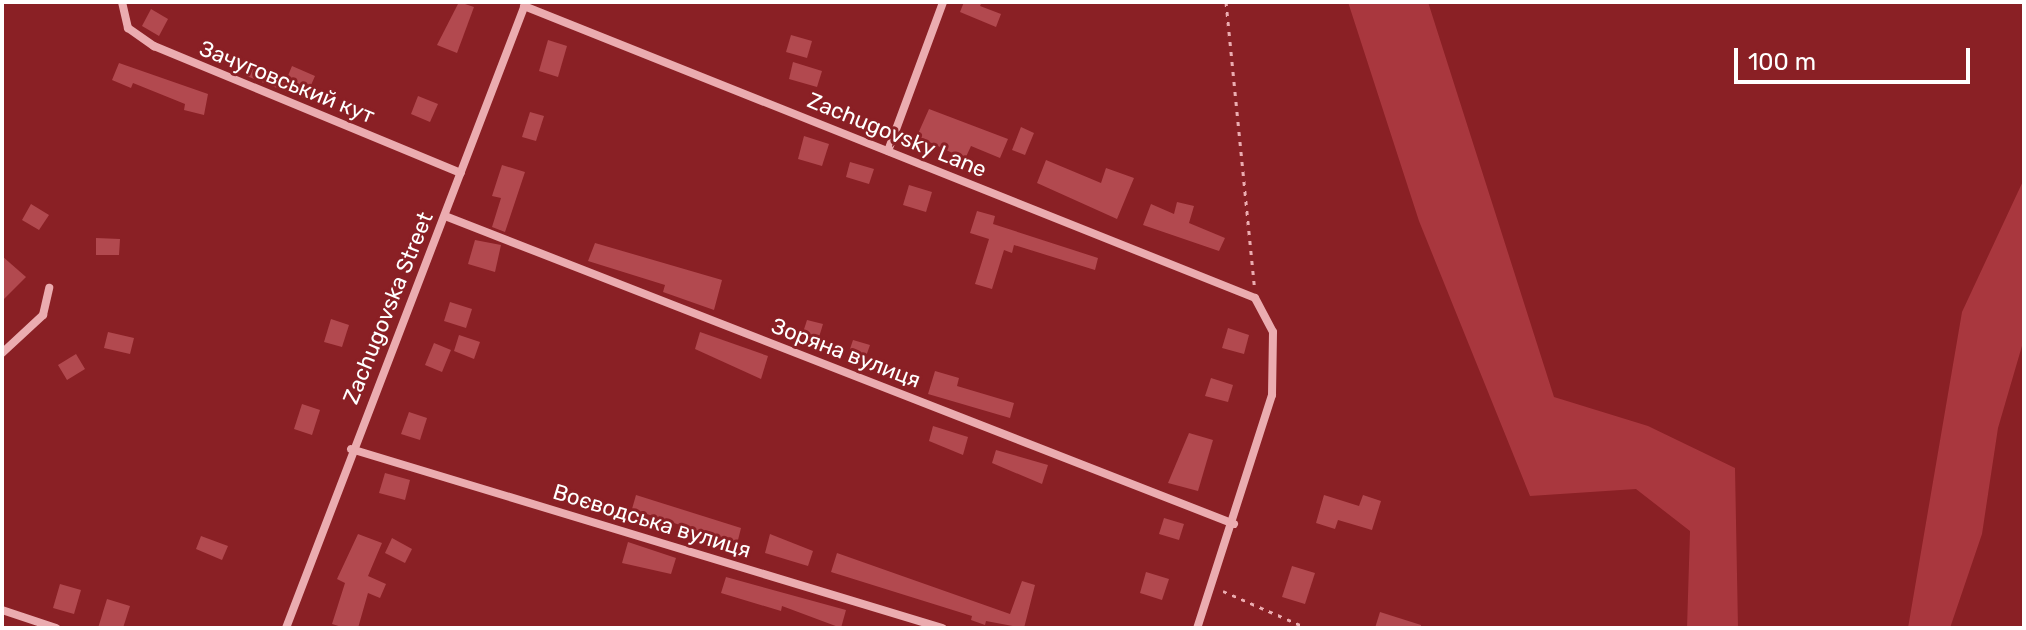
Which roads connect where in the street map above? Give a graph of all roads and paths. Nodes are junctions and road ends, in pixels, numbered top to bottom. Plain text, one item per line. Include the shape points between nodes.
1 (122, 2) edge
2 (943, 2) edge
3 (1226, 2) edge
4 (525, 4) edge
5 (888, 151) junction
6 (461, 173) junction
7 (445, 216) junction
8 (49, 288) dead end
9 (1255, 298) junction
10 (2, 353) edge
11 (351, 449) junction
12 (1234, 524) junction
13 (1212, 586) junction
14 (2, 610) edge
15 (40, 626) edge
16 (56, 628) edge
17 (286, 628) edge
18 (942, 628) edge
19 (1197, 628) edge
20 (1307, 628) edge

1 - 6 street, Зачуговський кут via 128,28 154,46
2 - 5 street
3 - 9 path
4 - 5 street, Zachugovsky Lane
4 - 6 street, Zachugovska Street
5 - 9 street, Zachugovsky Lane
6 - 7 street, Zachugovska Street
7 - 11 street, Zachugovska Street
7 - 12 street, Зоряна вулиця
8 - 10 street via 43,315
9 - 12 street via 1273,332 1272,395
11 - 17 street, Zachugovska Street
11 - 18 street, Воєводська вулиця
12 - 13 street
13 - 19 street
13 - 20 path
14 - 15 street
15 - 16 street

